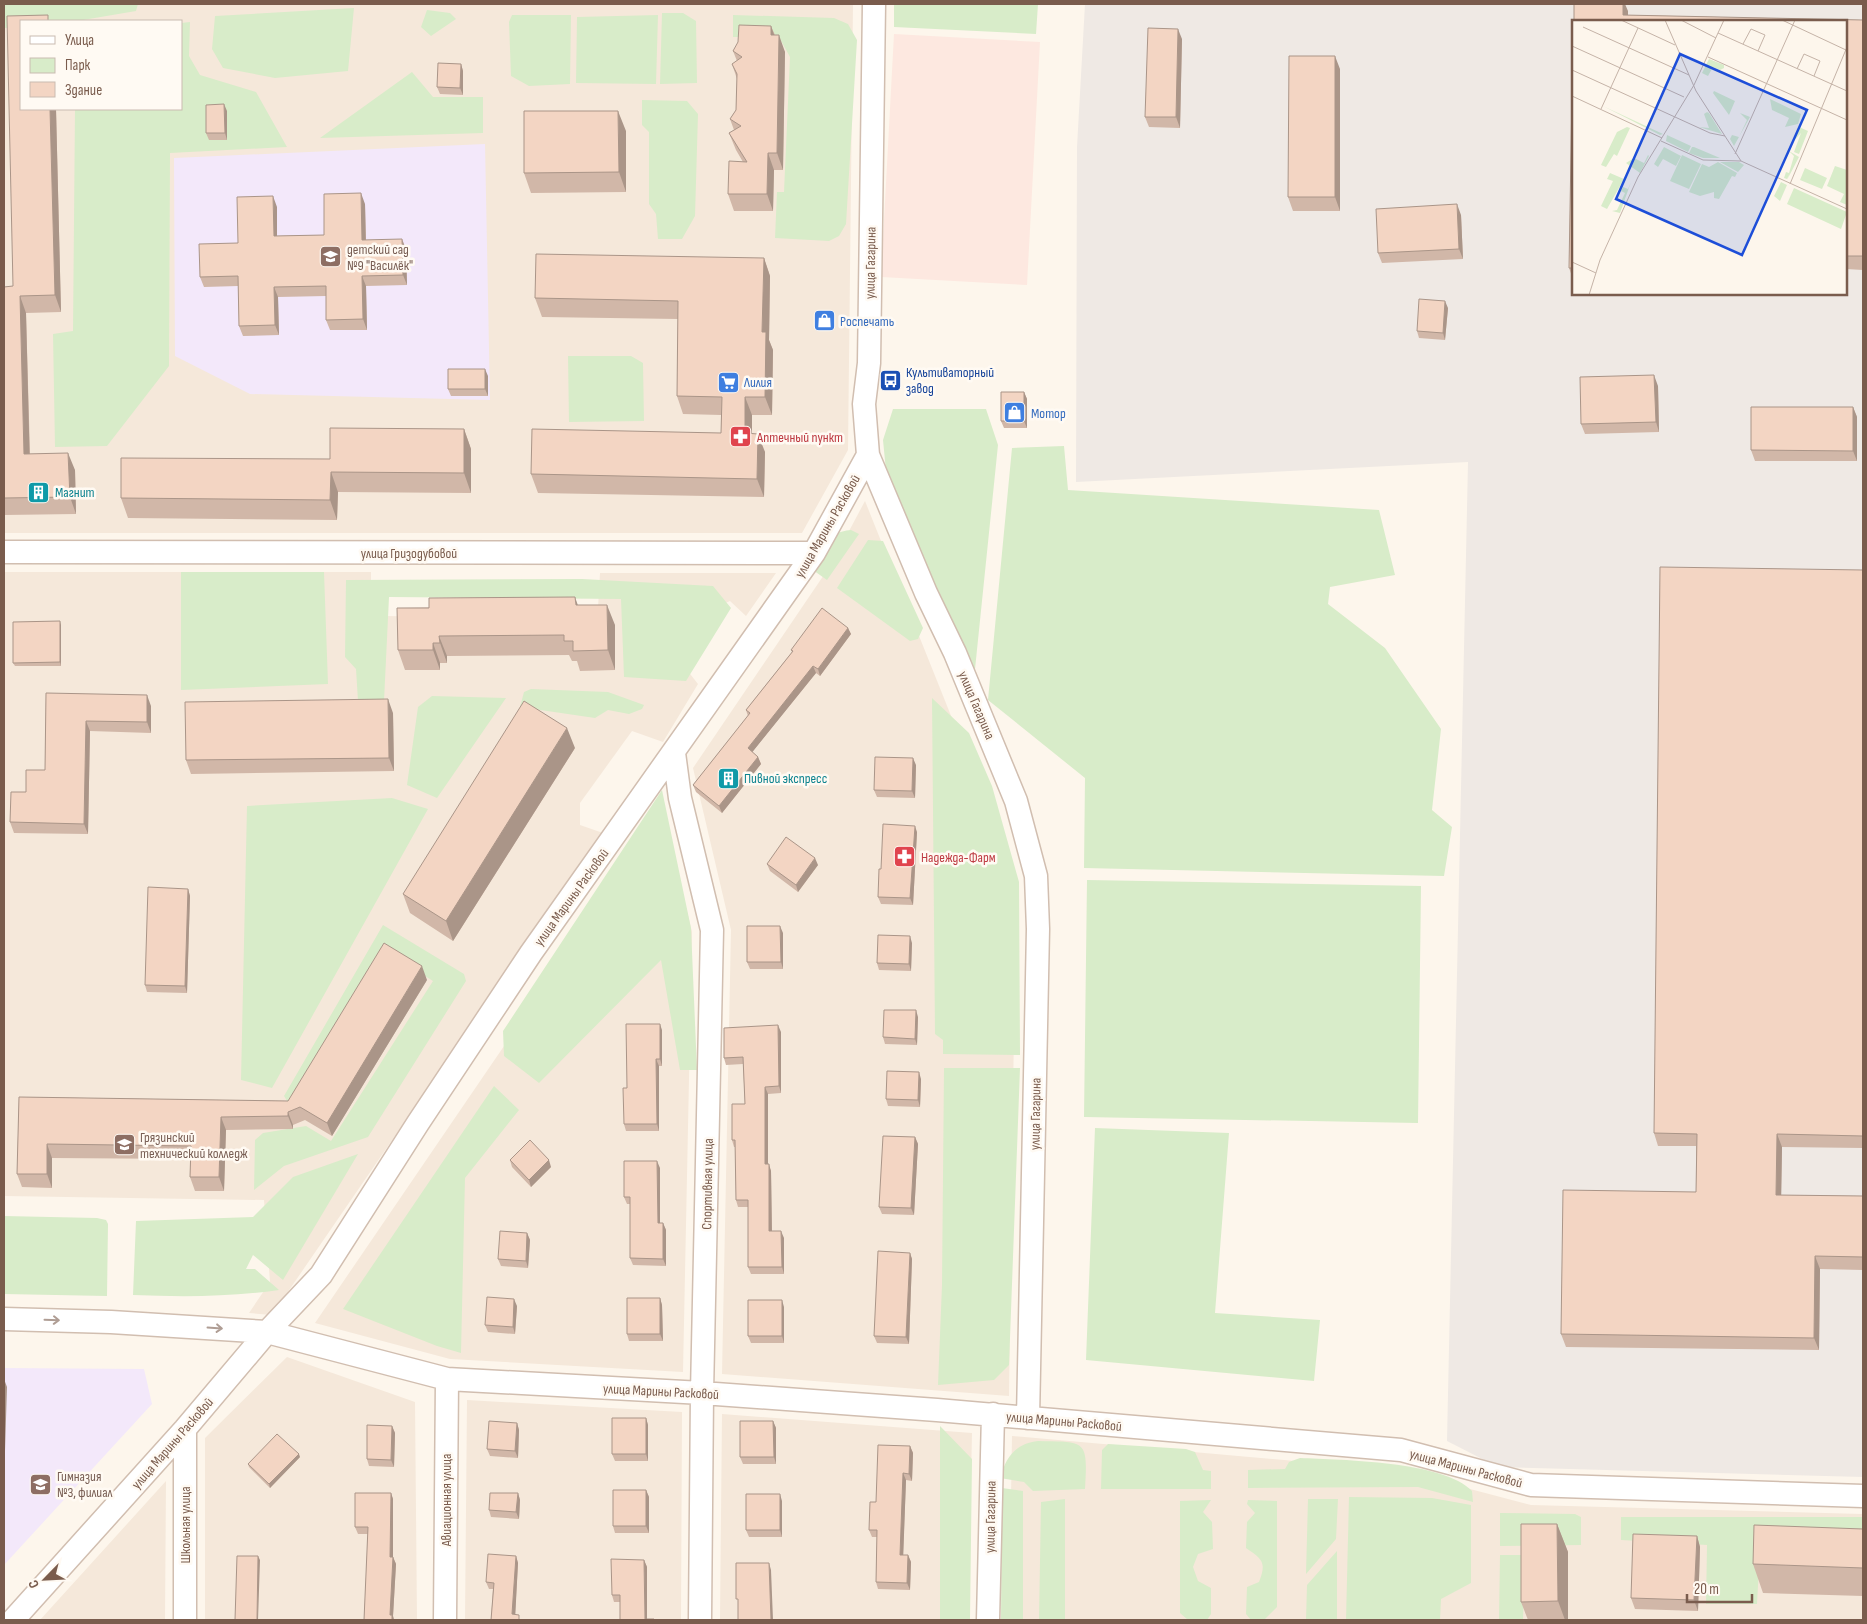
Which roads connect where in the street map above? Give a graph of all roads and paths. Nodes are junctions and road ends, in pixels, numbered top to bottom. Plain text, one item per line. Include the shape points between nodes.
1 (874, 4) edge
2 (868, 456) junction
3 (4, 552) edge
4 (814, 553) junction
5 (674, 753) junction
6 (4, 1319) edge
7 (267, 1332) junction
8 (447, 1379) junction
9 (702, 1393) junction
10 (992, 1414) junction
11 (1028, 1418) junction
12 (185, 1430) junction
13 (1863, 1496) edge
14 (14, 1620) edge
15 (185, 1620) edge
16 (445, 1620) edge
17 (700, 1620) edge
18 (988, 1620) edge

1 - 2 street, улица Гагарина via 869,363 864,404
2 - 4 street, улица Марины Расковой
2 - 11 street, улица Гагарина via 1016,801 1036,876 1038,939
3 - 4 street, улица Гризодубовой
4 - 5 street, улица Марины Расковой
5 - 7 street, улица Марины Расковой via 531,953 321,1275
5 - 9 street, Спортивная улица via 680,798 712,930
6 -> 7 street, улица Марины Расковой
7 - 8 street, улица Марины Расковой
7 - 12 street, улица Марины Расковой
8 - 9 street, улица Марины Расковой
8 - 16 street, Авиационная улица
9 - 10 street, улица Марины Расковой
9 - 17 street, Спортивная улица
10 - 11 street, улица Марины Расковой
10 - 18 street, улица Гагарина
11 - 13 street, улица Марины Расковой via 1401,1450 1531,1485
12 - 14 street, улица Марины Расковой
12 - 15 street, Школьная улица

